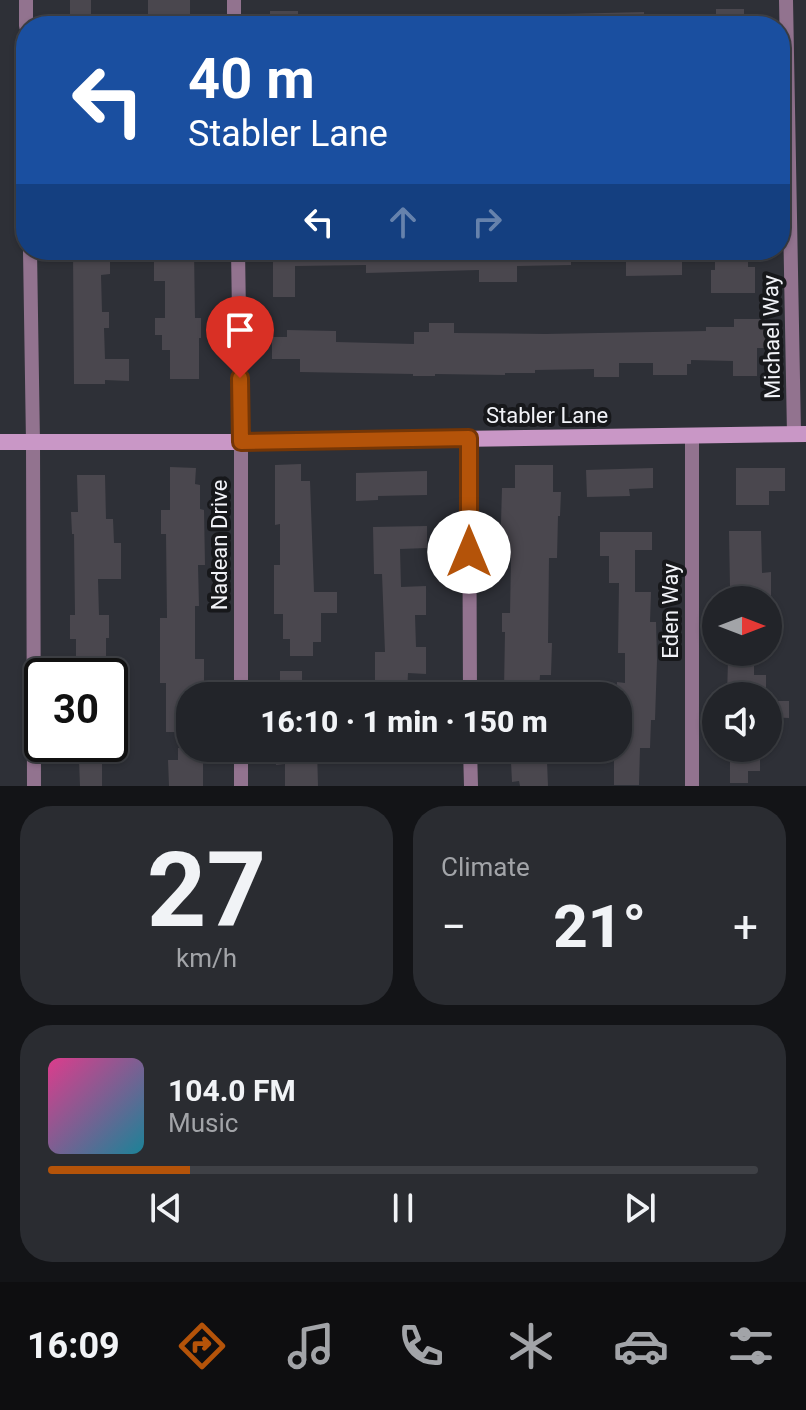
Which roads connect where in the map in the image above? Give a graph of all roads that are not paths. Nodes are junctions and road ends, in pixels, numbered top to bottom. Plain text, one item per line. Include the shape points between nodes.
1 (30, 260) edge
2 (238, 260) edge
3 (789, 260) edge
4 (800, 434) edge
5 (692, 436) junction
6 (469, 438) junction
7 (0, 442) edge
8 (241, 442) junction
9 (33, 443) junction
10 (241, 682) edge
11 (470, 682) edge
12 (241, 762) edge
13 (470, 762) edge
14 (34, 786) edge
15 (241, 786) edge
16 (471, 786) edge
17 (692, 786) edge

1 - 9 street
2 - 8 street, Nadean Drive
3 - 4 street, Michael Way
4 - 5 street, Stabler Lane
5 - 6 street, Stabler Lane
5 - 17 street, Eden Way
6 - 8 street, Stabler Lane
6 - 11 street
7 - 9 street, Stabler Lane
8 - 9 street, Stabler Lane
8 - 10 street, Nadean Drive
9 - 14 street
12 - 15 street
13 - 16 street

